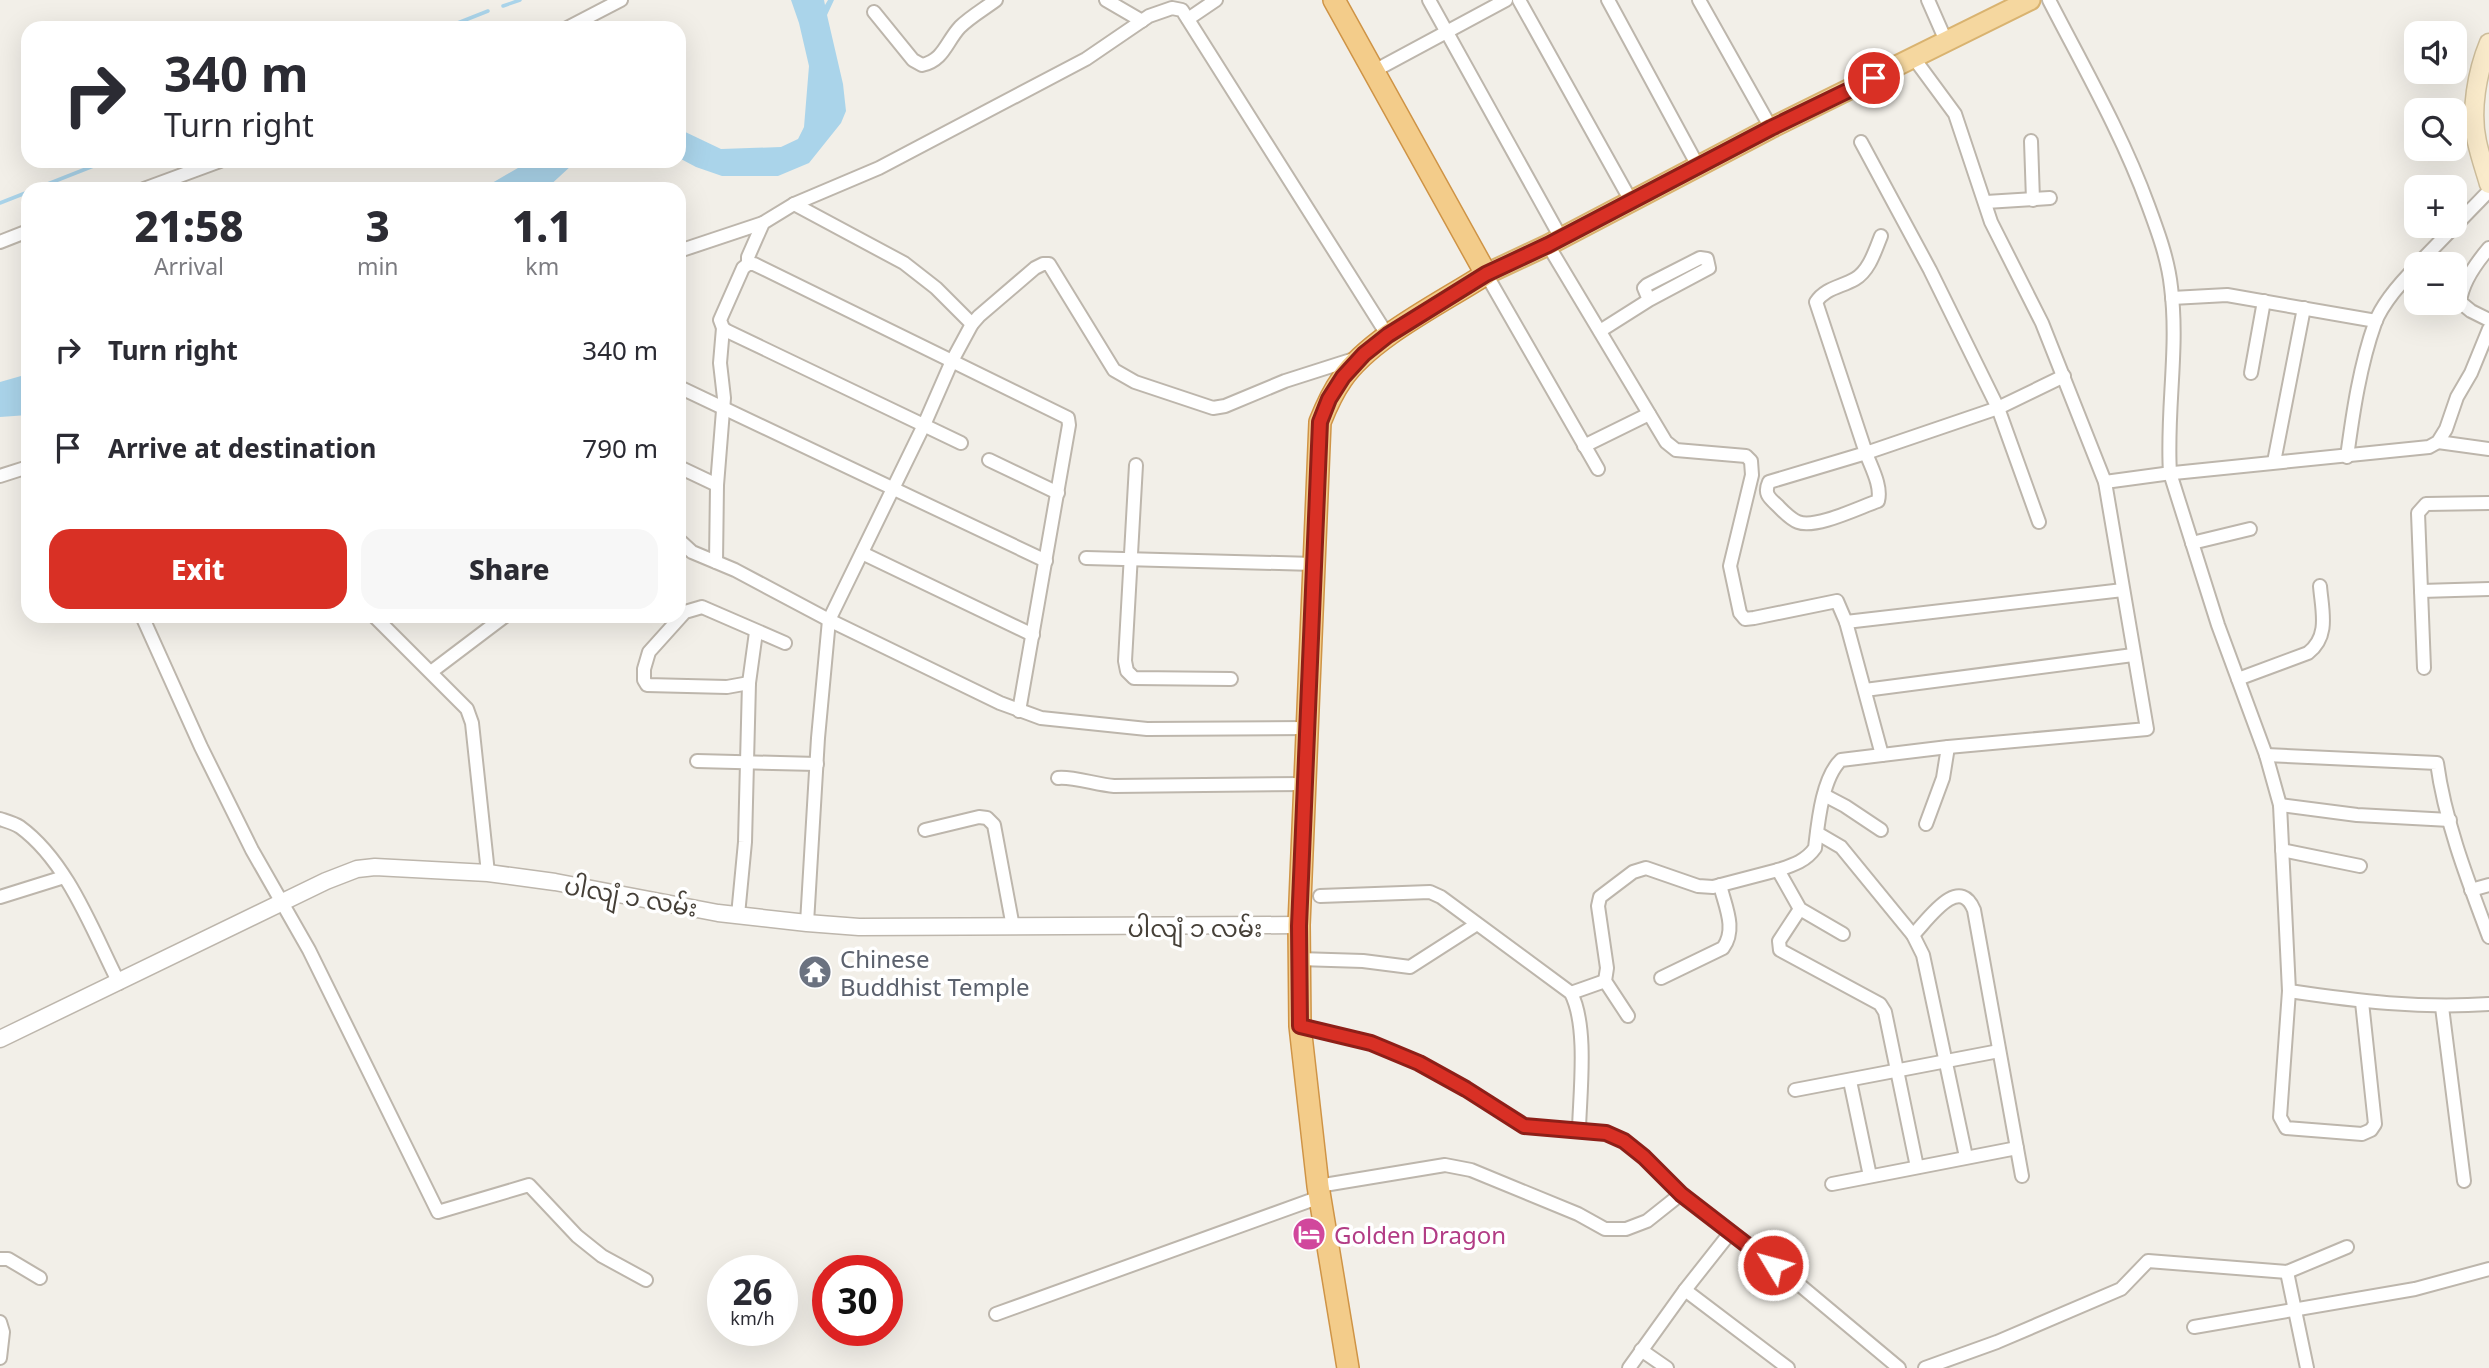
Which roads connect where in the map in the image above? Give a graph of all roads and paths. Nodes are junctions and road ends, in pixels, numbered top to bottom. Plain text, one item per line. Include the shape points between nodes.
1 (621, 0) edge
2 (996, 0) edge
3 (1106, 0) edge
4 (1216, 0) edge
5 (1335, 0) edge
6 (1429, 0) edge
7 (1506, 0) edge
8 (1519, 0) edge
9 (1608, 0) edge
10 (1699, 0) edge
11 (1928, 0) edge
12 (2030, 0) edge
13 (2049, 0) edge
14 (874, 12) dead end
15 (1188, 19) junction
16 (580, 21) edge
17 (1142, 21) junction
18 (1447, 32) junction
19 (1946, 41) junction
20 (2489, 43) edge
21 (1913, 57) junction
22 (1374, 71) junction
23 (2483, 94) edge
24 (1771, 128) junction
25 (2031, 141) dead end
26 (1861, 142) dead end
27 (1698, 166) junction
28 (201, 168) edge
29 (164, 182) edge
30 (2489, 184) edge
31 (2489, 191) edge
32 (2050, 198) dead end
33 (2033, 200) junction
34 (1631, 201) junction
35 (1986, 202) junction
36 (794, 204) junction
37 (763, 223) junction
38 (21, 234) edge
39 (1881, 236) dead end
40 (1554, 241) junction
41 (0, 242) edge
42 (2489, 248) edge
43 (686, 249) edge
44 (2430, 252) edge
45 (748, 264) junction
46 (1486, 274) junction
47 (2404, 279) edge
48 (2172, 298) junction
49 (1649, 300) junction
50 (2264, 301) junction
51 (2304, 308) junction
52 (2489, 320) edge
53 (2376, 321) junction
54 (972, 324) junction
55 (723, 328) junction
56 (2489, 329) edge
57 (1600, 331) junction
58 (1388, 335) junction
59 (1362, 356) junction
60 (952, 360) junction
61 (2251, 373) dead end
62 (2064, 376) junction
63 (686, 390) edge
64 (723, 407) junction
65 (1998, 408) junction
66 (1649, 414) junction
67 (924, 425) junction
68 (2438, 442) junction
69 (961, 443) dead end
70 (1584, 446) junction
71 (2489, 449) edge
72 (1866, 453) junction
73 (2347, 457) junction
74 (989, 460) dead end
75 (1751, 461) junction
76 (2274, 462) junction
77 (1136, 465) dead end
78 (21, 469) edge
79 (1598, 469) dead end
80 (686, 470) edge
81 (2171, 473) junction
82 (0, 476) edge
83 (2105, 482) junction
84 (717, 485) junction
85 (1766, 488) junction
86 (893, 489) junction
87 (1058, 493) junction
88 (2489, 503) edge
89 (2039, 522) dead end
90 (2250, 529) dead end
91 (2193, 543) junction
92 (686, 546) edge
93 (862, 553) junction
94 (1086, 558) dead end
95 (1132, 559) junction
96 (1046, 561) junction
97 (716, 562) junction
98 (1314, 564) junction
99 (2320, 586) dead end
100 (2489, 589) edge
101 (2123, 590) junction
102 (2421, 591) junction
103 (686, 612) edge
104 (829, 620) junction
105 (1846, 622) junction
106 (145, 623) edge
107 (386, 623) edge
108 (496, 623) edge
109 (676, 623) edge
110 (756, 632) junction
111 (1033, 635) junction
112 (785, 643) dead end
113 (2133, 655) junction
114 (2424, 668) dead end
115 (431, 671) junction
116 (1231, 679) dead end
117 (2238, 679) junction
118 (749, 683) junction
119 (1865, 690) junction
120 (1019, 711) junction
121 (1308, 728) junction
122 (1948, 747) junction
123 (1882, 755) junction
124 (2266, 755) junction
125 (746, 760) junction
126 (697, 761) dead end
127 (817, 764) junction
128 (1058, 778) dead end
129 (1305, 784) junction
130 (1824, 795) junction
131 (2280, 805) junction
132 (0, 819) edge
133 (2450, 820) junction
134 (1926, 824) dead end
135 (925, 830) dead end
136 (1881, 831) dead end
137 (1817, 833) junction
138 (2283, 850) junction
139 (2360, 866) dead end
140 (1778, 870) junction
141 (488, 873) junction
142 (64, 877) junction
143 (1720, 885) junction
144 (2489, 885) edge
145 (2471, 890) junction
146 (1320, 896) dead end
147 (0, 897) edge
148 (280, 902) junction
149 (1801, 909) junction
150 (738, 915) junction
151 (807, 923) junction
152 (1476, 924) junction
153 (1299, 926) junction
154 (1013, 927) junction
155 (1843, 934) dead end
156 (1913, 935) junction
157 (2489, 937) edge
158 (1299, 959) junction
159 (1661, 978) dead end
160 (1605, 981) junction
161 (119, 983) junction
162 (2289, 991) junction
163 (1571, 993) junction
164 (2362, 1002) junction
165 (2489, 1004) edge
166 (2442, 1007) junction
167 (1628, 1016) dead end
168 (1300, 1026) junction
169 (0, 1039) edge
170 (1999, 1051) junction
171 (1947, 1062) junction
172 (1896, 1070) junction
173 (1850, 1081) junction
174 (1795, 1090) dead end
175 (1579, 1129) junction
176 (2017, 1148) junction
177 (1966, 1157) junction
178 (1917, 1167) junction
179 (1870, 1176) junction
180 (2022, 1176) dead end
181 (2464, 1181) dead end
182 (1832, 1184) dead end
183 (1319, 1191) junction
184 (1681, 1194) junction
185 (1730, 1233) junction
186 (2347, 1247) dead end
187 (0, 1259) edge
188 (2489, 1269) edge
189 (2287, 1272) junction
190 (40, 1278) dead end
191 (646, 1280) dead end
192 (1685, 1290) junction
193 (2297, 1311) junction
194 (996, 1314) dead end
195 (0, 1322) edge
196 (2194, 1327) dead end
197 (1641, 1350) junction
198 (0, 1359) edge
199 (2, 1368) edge
200 (1348, 1368) edge
201 (1629, 1368) edge
202 (1667, 1368) edge
203 (1788, 1368) edge
204 (1899, 1368) edge
205 (1925, 1368) edge
206 (2307, 1368) edge

1 - 16 street
2 - 14 street via 960,27 940,57 922,65 912,60
3 - 17 street
4 - 15 street
5 - 22 highway
6 - 18 street
7 - 18 street
8 - 34 street
9 - 27 street
10 - 24 street
11 - 19 street
12 - 19 main road
13 - 48 street via 2139,180 2161,240
15 - 17 street via 1182,10 1172,8
15 - 58 street
17 - 36 street via 1086,59 891,162
18 - 22 street
18 - 40 street
19 - 21 main road
20 - 23 main road via 2482,60
21 - 24 main road
21 - 35 street via 1955,114
22 - 46 highway
23 - 30 main road via 2476,139
24 - 27 main road
25 - 33 street
26 - 65 street
27 - 34 main road
28 - 29 street
31 - 44 street
32 - 33 street
33 - 35 street
34 - 40 main road
35 - 62 street via 1991,222
36 - 37 street
36 - 54 street via 904,263
37 - 43 street
37 - 45 street
38 - 41 street
39 - 72 street via 1857,278 1822,293 1816,302
40 - 46 main road
40 - 57 street
42 - 52 street via 2460,302
45 - 55 street via 720,320
45 - 60 street
46 - 58 highway
46 - 70 street
47 - 53 street
48 - 50 street via 2227,295
48 - 81 street
49 - 49 street via 1709,268 1707,259 1700,258 1647,285
49 - 57 street
50 - 51 street
50 - 61 street
51 - 53 street
51 - 76 street
53 - 73 street via 2353,405
54 - 59 street via 1035,268 1049,264 1114,370 1135,382 1213,408
54 - 60 street
55 - 64 street
55 - 67 street
56 - 68 street
57 - 66 street
58 - 59 highway
59 - 98 highway via 1343,377 1320,422
60 - 67 street
60 - 87 street via 1068,418
62 - 65 street
62 - 83 street
63 - 64 street
64 - 84 street
64 - 86 street
65 - 72 street
65 - 89 street
66 - 70 street
66 - 75 street via 1665,442 1676,450 1746,456
67 - 69 street
67 - 86 street
68 - 71 street
68 - 73 street
70 - 79 street
72 - 85 street via 1773,480
72 - 85 street via 1880,494 1878,501 1817,523 1797,522 1767,496
73 - 76 street
74 - 87 street
75 - 85 street
75 - 105 street via 1752,475 1730,566 1740,613 1745,619 1754,618 1837,601
76 - 81 street
77 - 95 street
78 - 82 street
80 - 84 street
81 - 83 street
81 - 91 street
83 - 101 street
84 - 97 street
86 - 93 street
86 - 96 street
87 - 96 street
88 - 102 street via 2426,504 2420,508
90 - 91 street
91 - 117 street
92 - 97 street
93 - 104 street
93 - 111 street
94 - 95 street
95 - 98 street
95 - 116 street via 1127,671 1134,678
96 - 111 street
97 - 104 street
98 - 121 highway
99 - 117 street via 2323,622 2317,646
100 - 102 street
101 - 105 street
101 - 113 street
102 - 114 street
103 - 110 street via 702,607
104 - 120 street
104 - 127 street
105 - 119 street
106 - 148 street via 201,747
107 - 115 street
108 - 115 street
109 - 118 street via 645,659 647,685 727,687
110 - 112 street
110 - 118 street
111 - 120 street
113 - 119 street
113 - 122 street via 2147,729
115 - 141 street via 463,703 472,723
117 - 124 street
118 - 125 street
119 - 123 street
120 - 121 street via 1147,729
121 - 129 highway
122 - 123 street
122 - 134 street
123 - 130 street via 1841,760 1834,766
124 - 131 street
124 - 133 street via 2437,763
125 - 126 street
125 - 127 street
125 - 150 street via 746,842
127 - 151 street
128 - 129 street via 1114,786
129 - 153 highway
130 - 136 street
130 - 137 street
131 - 133 street
131 - 138 street
132 - 142 street via 19,826
133 - 145 street
135 - 154 street via 979,817 994,825
137 - 140 street via 1810,855
137 - 156 street via 1841,847
138 - 139 street
138 - 162 street
140 - 143 street
140 - 149 street
141 - 148 street, ပါလျံ ၁ လမ်း via 357,869
141 - 150 street, ပါလျံ ၁ လမ်း
142 - 147 street
142 - 161 street
143 - 159 street via 1731,928 1729,940 1723,948
143 - 160 street via 1698,886 1646,868 1633,872 1600,897
144 - 145 street
145 - 157 street
146 - 152 street via 1430,892
148 - 161 street, ပါလျံ ၁ လမ်း
148 - 191 street via 309,950 438,1212 529,1185 577,1237
149 - 155 street
149 - 172 street via 1779,941 1780,950 1880,1004
150 - 151 street, ပါလျံ ၁ လမ်း
151 - 154 street, ပါလျံ ၁ လမ်း
152 - 158 street via 1410,967
152 - 163 street
153 - 154 street, ပါလျံ ၁ လမ်း
153 - 158 highway
156 - 170 street via 1945,900 1964,897 1970,902
156 - 171 street via 1926,967
158 - 168 highway
160 - 163 street
160 - 167 street
161 - 169 street, ပါလျံ ၁ လမ်း
162 - 164 street
162 - 164 street via 2280,1118 2286,1128 2362,1134 2375,1124
163 - 175 street via 1581,1028
164 - 166 street
165 - 166 street
166 - 181 street
168 - 175 street via 1371,1043 1419,1063 1524,1126
168 - 183 highway
170 - 171 street
170 - 176 street
171 - 172 street
171 - 177 street
172 - 173 street
172 - 178 street
173 - 174 street
173 - 179 street
175 - 184 street via 1624,1141
176 - 177 street
176 - 180 street
177 - 178 street
178 - 179 street
179 - 182 street
183 - 184 street via 1445,1165 1471,1170 1605,1229 1626,1229 1647,1221
183 - 194 street
183 - 200 highway
184 - 185 street
185 - 192 street
185 - 204 street
186 - 189 street
187 - 190 street
188 - 193 street via 2415,1289
189 - 193 street
189 - 205 street via 2148,1261 2121,1289
192 - 197 street
192 - 203 street
193 - 196 street
193 - 206 street
195 - 198 street
197 - 201 street
197 - 202 street
198 - 199 street

